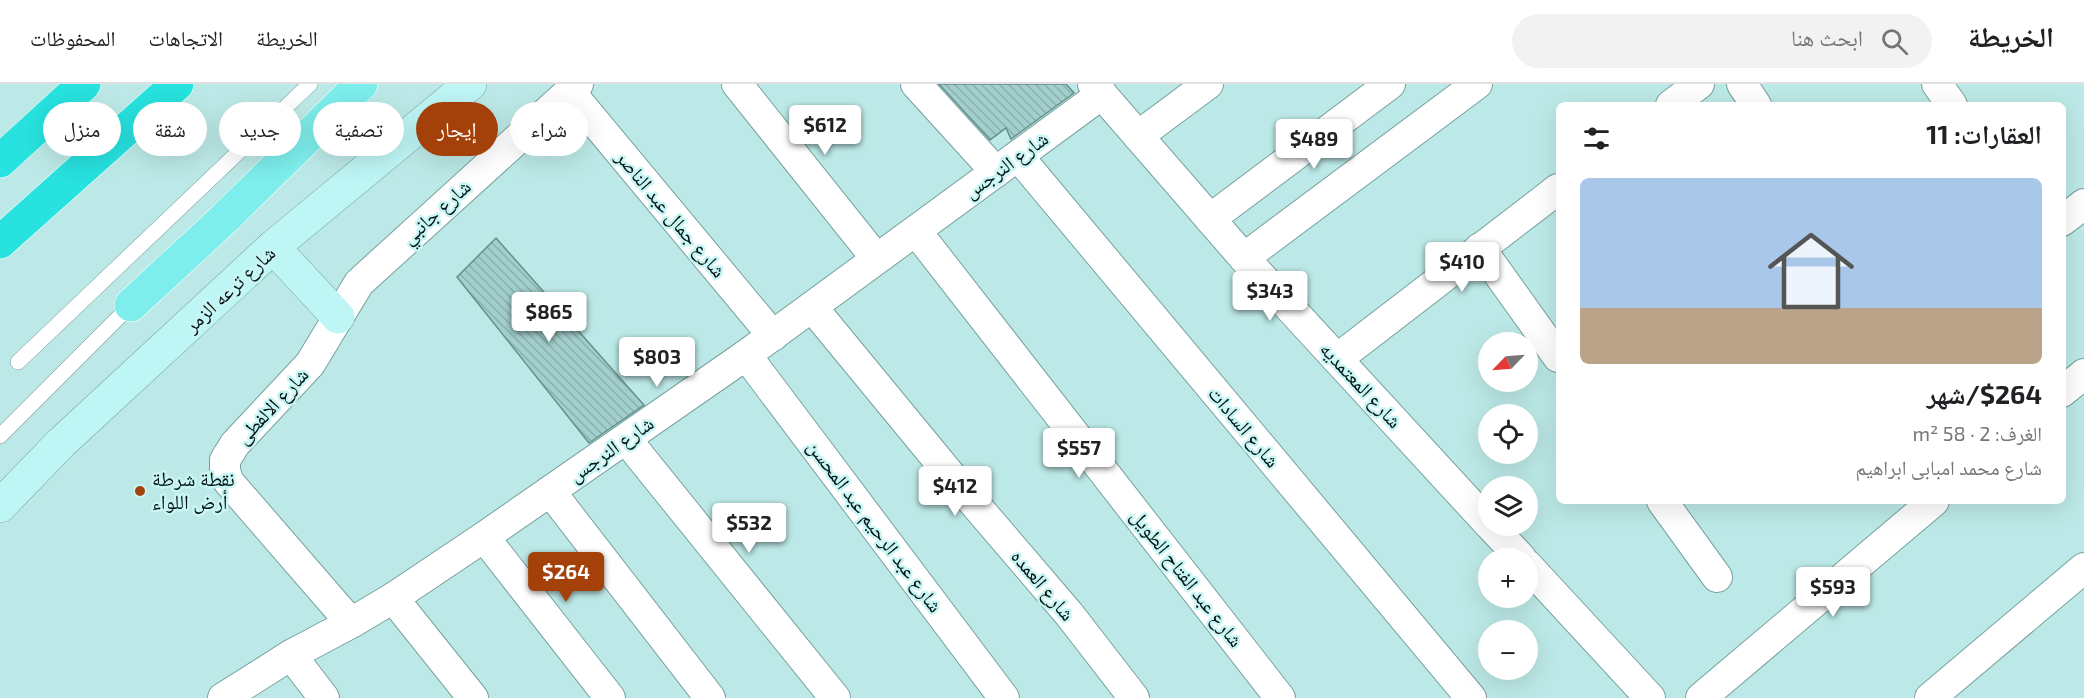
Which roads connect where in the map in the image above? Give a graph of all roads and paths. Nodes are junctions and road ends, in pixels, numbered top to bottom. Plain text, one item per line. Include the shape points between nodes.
1 (84, 84) edge
2 (177, 84) edge
3 (310, 84) edge
4 (361, 84) edge
5 (470, 84) edge
6 (737, 84) edge
7 (916, 84) edge
8 (1209, 84) edge
9 (1390, 84) edge
10 (1477, 84) edge
11 (1699, 84) edge
12 (1742, 84) edge
13 (1937, 84) edge
14 (574, 88) edge
15 (1098, 89) edge
16 (1675, 102) edge
17 (1754, 102) edge
18 (1950, 102) edge
19 (1138, 136) junction
20 (0, 161) edge
21 (1007, 164) junction
22 (1556, 191) edge
23 (2084, 204) edge
24 (2066, 218) edge
25 (1210, 219) junction
26 (916, 231) junction
27 (0, 242) edge
28 (273, 247) junction
29 (1480, 248) junction
30 (876, 258) junction
31 (1244, 258) junction
32 (131, 306) joint
33 (344, 306) junction
34 (812, 307) junction
35 (773, 336) junction
36 (1556, 354) edge
37 (746, 355) junction
38 (1337, 359) junction
39 (18, 362) dead end
40 (2084, 374) edge
41 (2066, 389) edge
42 (18, 417) junction
43 (0, 427) edge
44 (0, 436) edge
45 (626, 439) junction
46 (550, 491) junction
47 (1664, 504) edge
48 (1930, 504) edge
49 (0, 506) edge
50 (1478, 512) edge
51 (1500, 536) edge
52 (484, 537) junction
53 (1512, 548) edge
54 (2084, 568) edge
55 (1538, 577) edge
56 (1717, 577) dead end
57 (393, 598) junction
58 (351, 623) junction
59 (291, 655) junction
60 (223, 698) edge
61 (324, 698) edge
62 (473, 698) edge
63 (610, 698) edge
64 (710, 698) edge
65 (835, 698) edge
66 (1004, 698) edge
67 (1134, 698) edge
68 (1280, 698) edge
69 (1471, 698) edge
70 (1650, 698) edge
71 (1701, 698) edge
72 (1930, 698) edge

1 - 20 highway
2 - 27 highway
3 - 39 lane
4 - 32 main road
5 - 28 street, شارع ترعه الزمر
6 - 30 street
7 - 21 street, شارع السادات
8 - 19 street
9 - 25 street
10 - 31 street
11 - 16 street
12 - 17 street
13 - 18 street
14 - 33 street, شارع جانبي via 369,272
14 - 35 street, شارع جمال عبد الناصر
15 - 19 street, شارع المعتمديه
15 - 21 street, شارع النرجس
19 - 25 street, شارع المعتمديه
21 - 26 street, شارع النرجس
21 - 69 street, شارع السادات
22 - 29 street
23 - 24 street
25 - 31 street, شارع المعتمديه
26 - 30 street, شارع النرجس
26 - 68 street, شارع عبد الفتاح الطويل
28 - 33 street
28 - 49 street, شارع ترعه الزمر via 61,443
29 - 36 street
29 - 38 street
30 - 34 street, شارع النرجس
31 - 38 street, شارع المعتمديه
32 - 42 lane
33 - 58 street, شارع الالفطى via 310,364 235,444 225,460 225,470 228,481
34 - 35 street, شارع النرجس
34 - 67 street, شارع العمده via 1069,614
35 - 37 street, شارع النرجس
37 - 45 street, شارع النرجس
37 - 66 street, شارع عبد الرحيم عبد المحسن
38 - 50 street, شارع المعتمديه
40 - 41 street
42 - 43 lane
42 - 44 lane
45 - 46 street, شارع النرجس
45 - 65 street
46 - 52 street, شارع النرجس
46 - 64 street
47 - 56 street
48 - 71 street
51 - 53 street, شارع المعتمديه
52 - 57 street, شارع النرجس
52 - 63 street
54 - 72 street
55 - 70 street
57 - 58 street, شارع النرجس
57 - 62 street
58 - 59 street, شارع النرجس
59 - 60 street, شارع النرجس
59 - 61 street

